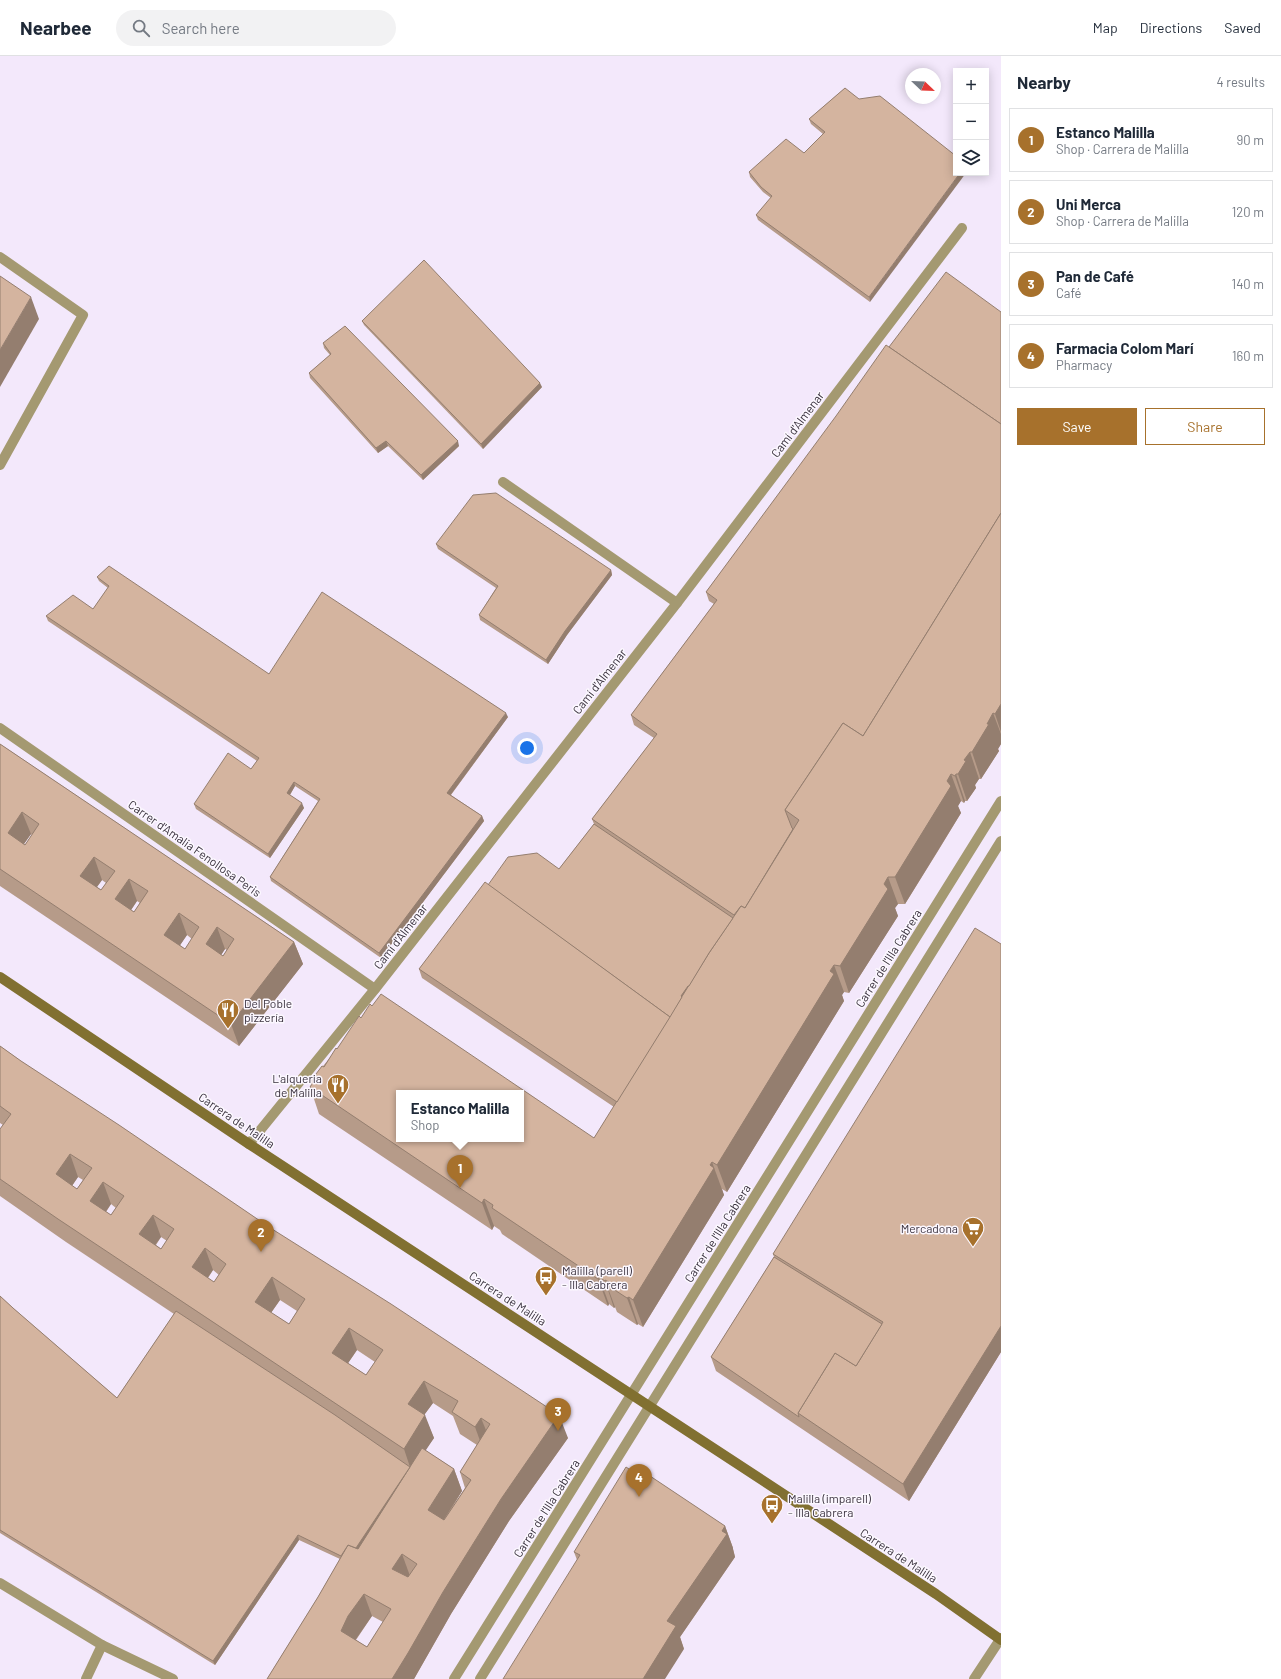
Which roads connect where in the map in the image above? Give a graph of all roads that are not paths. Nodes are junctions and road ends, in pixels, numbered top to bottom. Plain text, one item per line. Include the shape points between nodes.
1 (962, 228) dead end
2 (0, 257) edge
3 (0, 465) edge
4 (503, 482) dead end
5 (677, 603) junction
6 (0, 728) edge
7 (1001, 801) edge
8 (1001, 841) edge
9 (0, 977) edge
10 (375, 989) junction
11 (249, 1144) junction
12 (632, 1394) junction
13 (650, 1406) junction
14 (0, 1583) edge
15 (1001, 1639) edge
16 (102, 1645) junction
17 (86, 1679) edge
18 (172, 1679) edge
19 (454, 1679) edge
20 (480, 1679) edge
21 (974, 1679) edge

1 - 5 street, Camí d'Almenar
2 - 3 street via 82,315
4 - 5 street
5 - 10 street, Camí d'Almenar
6 - 10 street, Carrer d'Amalia Fenollosa Peris
7 - 12 street, Carrer de l'Illa Cabrera
8 - 13 street
9 - 11 street, Carrera de Malilla
10 - 11 street, Camí d'Almenar
11 - 12 street, Carrera de Malilla
12 - 13 street, Carrera de Malilla
12 - 19 street, Carrer de l'Illa Cabrera
13 - 15 street, Carrera de Malilla
13 - 20 street
14 - 16 street
15 - 21 street
16 - 17 street
16 - 18 street

